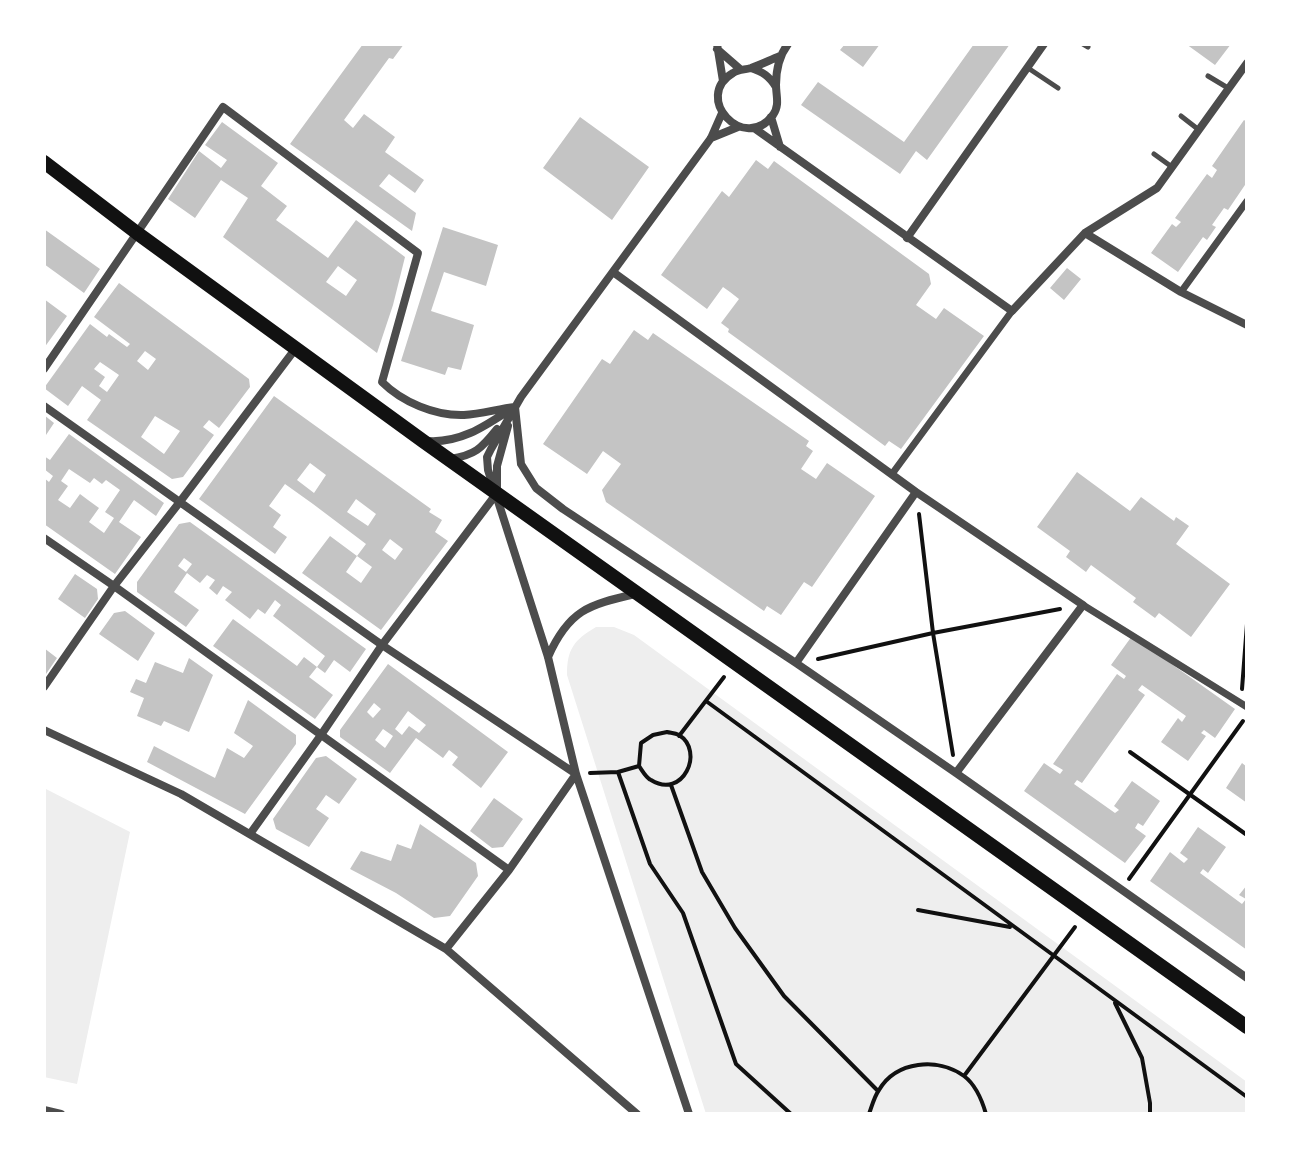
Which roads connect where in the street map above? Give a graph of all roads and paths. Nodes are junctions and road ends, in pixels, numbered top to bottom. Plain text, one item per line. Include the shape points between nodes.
1 (788, 44) edge
2 (1044, 44) edge
3 (717, 46) edge
4 (780, 56) junction
5 (1247, 63) edge
6 (751, 68) junction
7 (1028, 68) junction
8 (740, 69) junction
9 (1208, 76) dead end
10 (723, 81) junction
11 (776, 87) junction
12 (1058, 88) dead end
13 (1228, 89) junction
14 (722, 113) junction
15 (1181, 116) dead end
16 (771, 117) junction
17 (738, 127) junction
18 (754, 128) junction
19 (1199, 130) junction
20 (711, 138) junction
21 (780, 147) junction
22 (1154, 154) dead end
23 (44, 162) edge
24 (1172, 167) junction
25 (1247, 201) edge
26 (137, 233) junction
27 (1085, 233) junction
28 (907, 238) junction
29 (613, 272) junction
30 (1181, 292) junction
31 (1012, 311) junction
32 (1247, 325) edge
33 (296, 348) junction
34 (44, 369) edge
35 (44, 406) edge
36 (515, 407) junction
37 (423, 441) junction
38 (449, 460) junction
39 (892, 474) junction
40 (916, 492) junction
41 (497, 493) junction
42 (179, 503) junction
43 (44, 538) edge
44 (114, 586) junction
45 (639, 593) junction
46 (1083, 605) junction
47 (1247, 624) edge
48 (933, 633) junction
49 (382, 645) junction
50 (548, 657) junction
51 (735, 662) junction
52 (796, 663) junction
53 (44, 687) edge
54 (706, 701) junction
55 (1244, 705) edge
56 (1247, 715) edge
57 (44, 730) edge
58 (321, 735) junction
59 (679, 736) junction
60 (1130, 752) dead end
61 (639, 766) junction
62 (618, 772) junction
63 (956, 773) junction
64 (576, 774) junction
65 (671, 785) junction
66 (1190, 794) junction
67 (250, 834) junction
68 (1247, 835) edge
69 (509, 870) junction
70 (1122, 889) junction
71 (918, 910) dead end
72 (1086, 914) junction
73 (1014, 928) junction
74 (446, 949) junction
75 (1052, 956) junction
76 (1247, 978) edge
77 (1114, 1001) junction
78 (1247, 1027) edge
79 (964, 1076) junction
80 (878, 1091) junction
81 (1247, 1097) edge
82 (44, 1110) edge
83 (61, 1114) edge
84 (637, 1114) edge
85 (689, 1114) edge
86 (791, 1114) edge
87 (869, 1114) edge
88 (986, 1114) edge
89 (1150, 1114) edge

1 - 4 street
2 - 7 street
3 - 8 street
3 - 10 street
4 - 6 street
4 - 11 street
5 - 13 street
6 - 8 street
6 - 11 street via 771,78
7 - 12 lane
7 - 28 street
8 - 10 street
9 - 13 lane
10 - 14 street via 718,104
11 - 16 street via 777,108
13 - 19 street
14 - 17 street
14 - 20 street
15 - 19 lane
16 - 18 street
16 - 21 street
17 - 18 street
17 - 20 street
18 - 21 street
19 - 24 street
20 - 29 street
21 - 28 street
22 - 24 lane
23 - 26 main road
24 - 27 street via 1157,188
25 - 30 street
26 - 33 main road
26 - 34 street
26 - 36 street via 223,107 418,253 382,382 393,393 435,411 462,415
27 - 30 street
27 - 31 street
28 - 31 street
29 - 36 street
29 - 39 street
30 - 32 street
31 - 39 street
33 - 37 main road
33 - 42 street
35 - 42 street
36 - 37 street via 457,439
36 - 38 street via 483,447
36 - 41 street via 487,457
36 - 52 street via 521,464 536,488
37 - 38 main road
38 - 41 main road
39 - 40 street
40 - 46 street
40 - 48 path
40 - 52 street
41 - 45 main road
41 - 49 street
41 - 50 street
42 - 44 street
42 - 49 street
43 - 44 street
44 - 53 street
44 - 58 street
45 - 50 street via 599,602 571,620
45 - 51 main road
46 - 48 path
46 - 55 street
46 - 63 street
47 - 55 path
48 - 52 path
48 - 63 path
49 - 58 street
49 - 64 street
50 - 64 street
51 - 54 path
51 - 72 main road
52 - 63 street
54 - 59 path
54 - 73 path
56 - 66 path
57 - 67 street via 181,794
58 - 67 street
58 - 69 street
59 - 61 path via 667,732 641,743
59 - 65 path via 688,745 690,759 681,780
60 - 66 path
61 - 62 path
61 - 65 path via 650,780
62 - 64 path
62 - 86 path via 650,864 683,913 736,1064
63 - 70 street
64 - 69 street
64 - 85 street
65 - 80 path via 702,872 735,928 784,996
66 - 68 path
66 - 70 path
67 - 74 street
69 - 74 street
70 - 76 street
71 - 73 path
72 - 75 path
72 - 78 main road
73 - 75 path
74 - 84 street
75 - 77 path
75 - 79 path
77 - 81 path
77 - 89 path via 1142,1058
79 - 80 path via 943,1065 922,1064 902,1069
79 - 88 path via 978,1091
80 - 87 path
82 - 83 street

